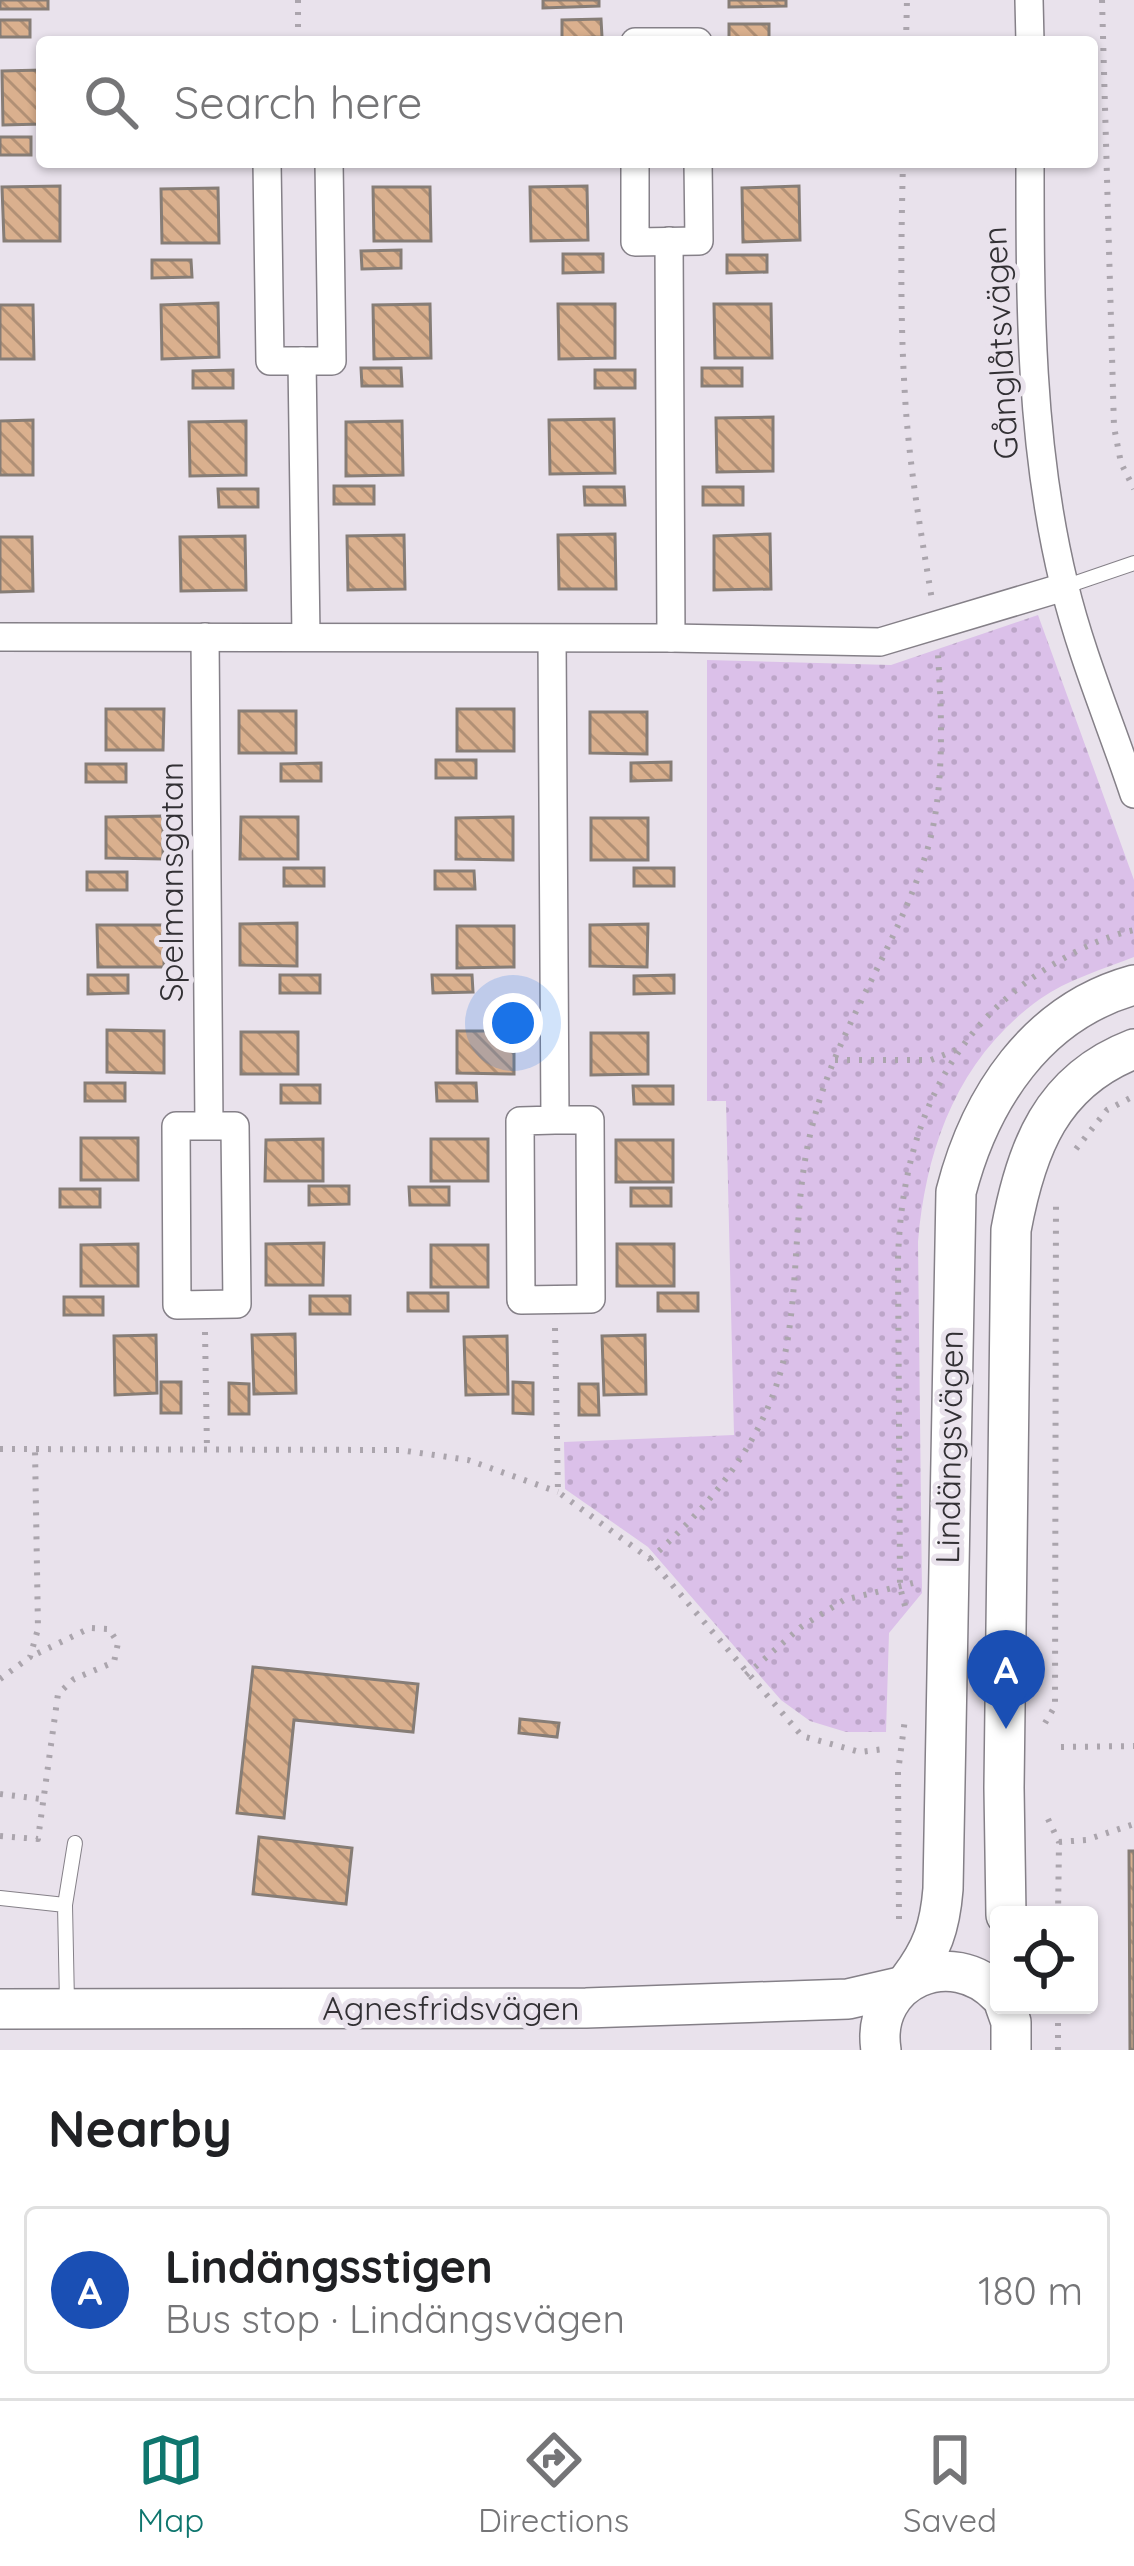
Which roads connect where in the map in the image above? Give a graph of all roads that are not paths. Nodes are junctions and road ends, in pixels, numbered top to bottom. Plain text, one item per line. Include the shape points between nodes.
1 (1029, 0) edge
2 (1030, 36) edge
3 (267, 168) edge
4 (329, 168) edge
5 (635, 168) edge
6 (698, 168) edge
7 (1030, 168) edge
8 (669, 242) junction
9 (302, 361) junction
10 (1134, 563) edge
11 (1064, 586) junction
12 (306, 636) junction
13 (205, 637) junction
14 (0, 638) edge
15 (552, 638) junction
16 (670, 638) junction
17 (1134, 794) edge
18 (1134, 985) edge
19 (1134, 1049) edge
20 (555, 1120) junction
21 (209, 1126) junction
22 (75, 1843) dead end
23 (0, 1898) edge
24 (65, 1904) junction
25 (1006, 1906) edge
26 (904, 1984) junction
27 (0, 2008) edge
28 (68, 2008) junction
29 (1007, 2015) edge
30 (880, 2050) edge

1 - 2 street
3 - 9 street via 270,362
4 - 9 street via 332,361
5 - 8 street via 635,242
6 - 8 street via 699,241
7 - 11 street, Gånglåtsvägen via 1030,357
8 - 16 street
9 - 12 street
10 - 11 lane
11 - 16 street via 880,642
11 - 17 street, Gånglåtsvägen
12 - 13 street
12 - 15 street
13 - 14 street
13 - 21 street, Spelmansgatan
15 - 16 street
15 - 20 street
18 - 26 street, Lindängsvägen via 1081,1007 1011,1068 967,1148 956,1192 940,1926
19 - 25 street, Lindängsvägen via 1082,1078 1053,1108 1021,1175 1011,1230
20 - 20 street via 520,1121 521,1300 591,1300 590,1120
21 - 21 street via 176,1126 177,1305 237,1304 235,1126
22 - 24 lane
23 - 24 lane
24 - 28 lane
26 - 28 street, Agnesfridsvägen via 848,1999 586,2008
26 - 29 street via 936,1970 964,1972 989,1985
26 - 30 street, Lindängsvägen via 883,2013
27 - 28 street, Agnesfridsvägen

